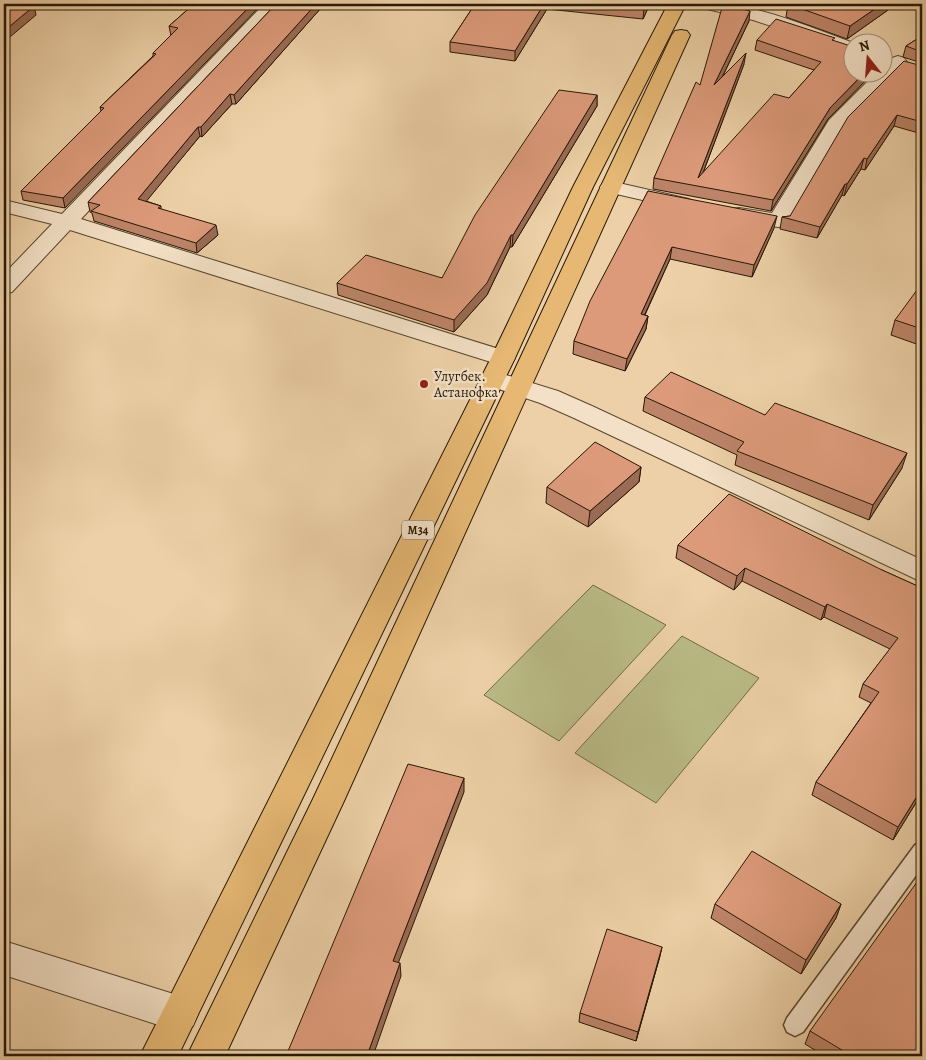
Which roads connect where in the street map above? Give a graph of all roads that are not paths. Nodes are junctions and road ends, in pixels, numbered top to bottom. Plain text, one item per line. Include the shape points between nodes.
1 (273, 4) edge
2 (677, 4) edge
3 (696, 4) edge
4 (709, 4) edge
5 (844, 46) edge
6 (898, 63) edge
7 (610, 187) junction
8 (4, 206) edge
9 (65, 221) junction
10 (4, 287) edge
11 (498, 369) junction
12 (519, 386) junction
13 (922, 572) edge
14 (922, 850) edge
15 (4, 958) edge
16 (180, 1014) junction
17 (795, 1025) dead end
18 (159, 1056) edge
19 (206, 1056) edge

1 - 9 street
2 - 11 main road, M34 via 583,187
3 - 7 main road, M34
4 - 5 street via 759,16
6 - 7 street via 836,124 778,221
7 - 12 main road, M34
8 - 9 street
9 - 10 street
9 - 11 street
11 - 12 street
11 - 16 main road, M34
12 - 13 street via 583,412
12 - 19 main road, M34 via 328,801
14 - 17 lane
15 - 16 street
16 - 18 main road, M34

